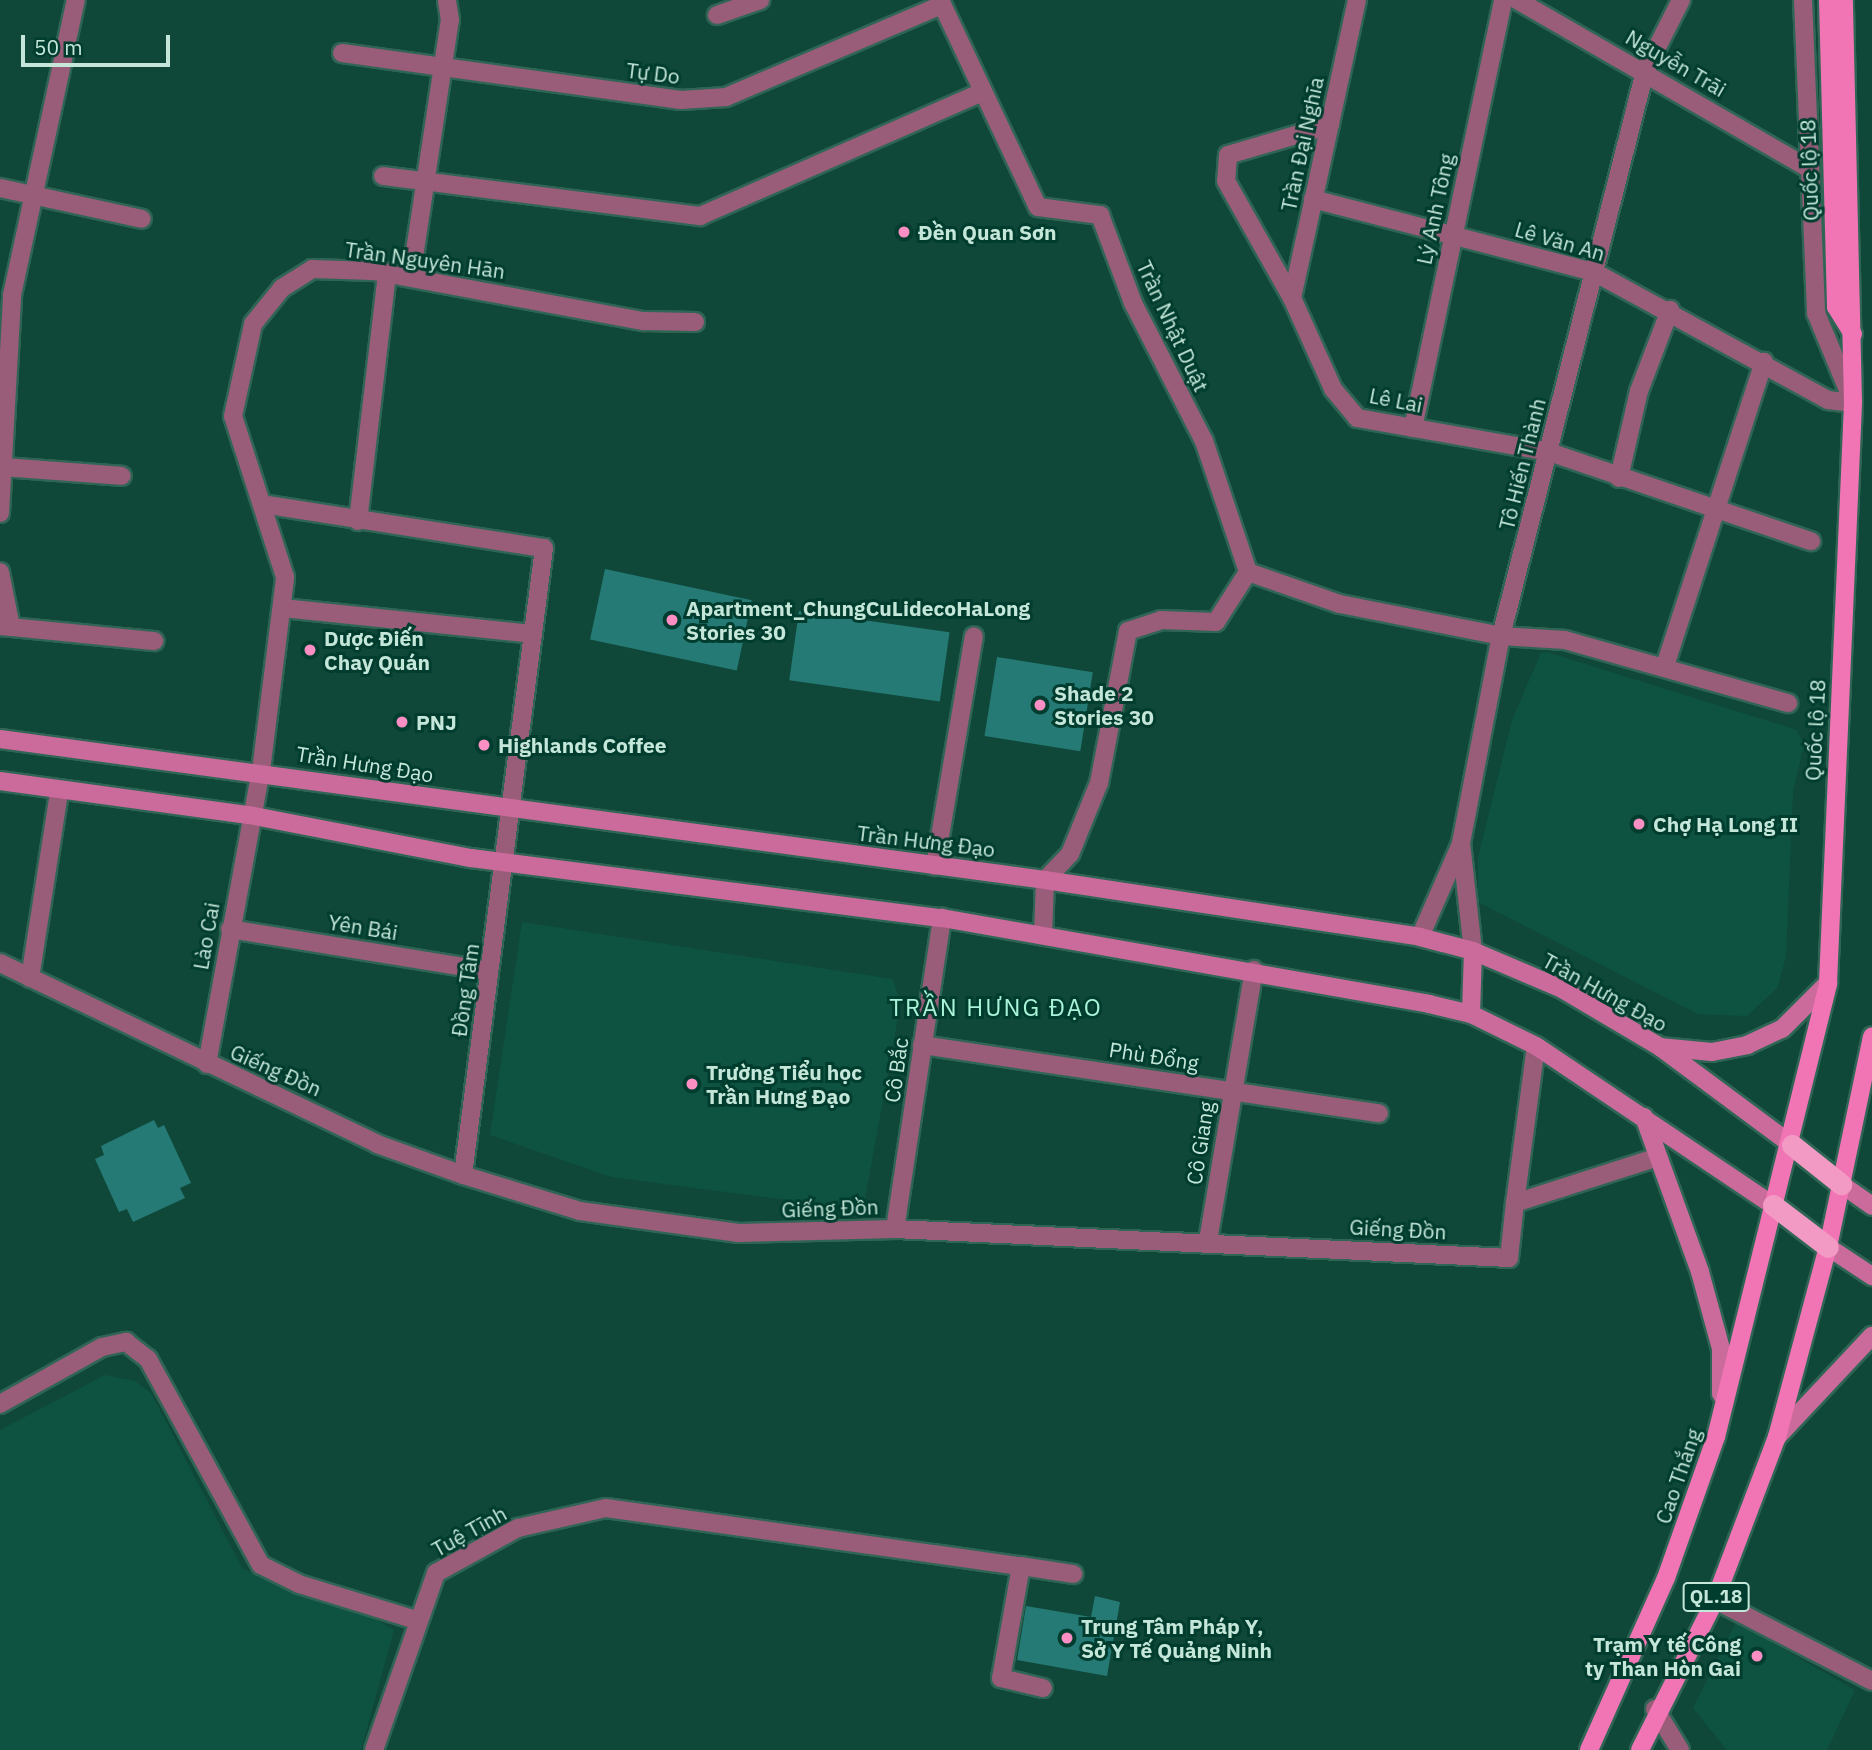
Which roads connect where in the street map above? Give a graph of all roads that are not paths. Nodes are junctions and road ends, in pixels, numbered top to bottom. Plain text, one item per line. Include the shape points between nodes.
1 (76, 0) edge
2 (447, 0) edge
3 (760, 0) edge
4 (1357, 0) edge
5 (1503, 0) edge
6 (1517, 0) edge
7 (1681, 0) edge
8 (1803, 0) edge
9 (1828, 0) edge
10 (1844, 0) edge
11 (941, 2) edge
12 (717, 15) dead end
13 (342, 53) dead end
14 (441, 67) junction
15 (1645, 71) junction
16 (982, 92) junction
17 (1330, 125) junction
18 (1810, 169) junction
19 (383, 176) dead end
20 (428, 182) junction
21 (0, 188) edge
22 (34, 195) junction
23 (1313, 199) junction
24 (142, 219) dead end
25 (1453, 235) junction
26 (1594, 272) junction
27 (387, 273) junction
28 (411, 277) junction
29 (1292, 298) junction
30 (1844, 307) junction
31 (1670, 310) junction
32 (695, 322) dead end
33 (1764, 362) junction
34 (1853, 403) junction
35 (1413, 428) junction
36 (1549, 452) junction
37 (3, 467) junction
38 (122, 475) dead end
39 (1619, 478) junction
40 (262, 504) junction
41 (1713, 510) junction
42 (0, 513) edge
43 (358, 521) junction
44 (1811, 541) dead end
45 (0, 572) edge
46 (1248, 572) junction
47 (282, 608) junction
48 (6, 626) edge
49 (533, 634) junction
50 (974, 636) dead end
51 (1501, 636) junction
52 (154, 641) dead end
53 (1665, 666) junction
54 (1788, 703) dead end
55 (0, 739) edge
56 (261, 771) junction
57 (0, 781) edge
58 (59, 792) junction
59 (510, 810) junction
60 (249, 815) junction
61 (1461, 843) junction
62 (505, 863) junction
63 (935, 866) junction
64 (1045, 880) junction
65 (942, 918) junction
66 (230, 929) junction
67 (1043, 934) junction
68 (1420, 937) junction
69 (1473, 951) junction
70 (0, 963) edge
71 (1254, 970) junction
72 (489, 971) junction
73 (30, 978) junction
74 (1828, 983) junction
75 (1471, 1014) junction
76 (1872, 1037) edge
77 (922, 1045) junction
78 (1536, 1046) junction
79 (1660, 1047) junction
80 (206, 1064) junction
81 (1231, 1091) junction
82 (1379, 1113) dead end
83 (1644, 1117) junction
84 (1792, 1145) junction
85 (1658, 1157) junction
86 (463, 1175) junction
87 (1841, 1184) junction
88 (1515, 1203) junction
89 (1773, 1205) junction
90 (1872, 1206) edge
91 (895, 1229) junction
92 (1208, 1241) junction
93 (1828, 1247) junction
94 (1872, 1276) edge
95 (1872, 1336) edge
96 (0, 1404) edge
97 (1716, 1437) junction
98 (1777, 1437) junction
99 (1021, 1566) junction
100 (1073, 1574) dead end
101 (1715, 1600) junction
102 (416, 1620) junction
103 (1872, 1681) edge
104 (1043, 1688) dead end
105 (1655, 1709) junction
106 (374, 1750) edge
107 (1589, 1750) edge
108 (1640, 1750) edge
109 (1679, 1750) edge

1 - 22 street
2 - 14 street via 450,20
3 - 12 street
4 - 17 street, Trần Đại Nghĩa
5 - 25 street, Lý Anh Tông
6 - 15 street, Nguyễn Trãi
7 - 15 street, Tô Hiến Thành
8 - 18 street
9 - 30 main road, Quốc lộ 18 / QL.18
10 - 30 main road, Quốc lộ 18 / QL.18
11 - 14 street, Tự Do via 726,97 681,100
11 - 16 street, Trần Nhật Duật
13 - 14 street, Tự Do
14 - 20 street
15 - 18 street, Nguyễn Trãi
15 - 26 street, Tô Hiến Thành
16 - 20 street via 700,216
16 - 46 street, Trần Nhật Duật via 1038,208 1100,215 1133,303 1204,441
17 - 23 street, Trần Đại Nghĩa
17 - 29 street, Lê Lai via 1228,155 1226,181
18 - 34 street via 1816,313
19 - 20 street
20 - 28 street
21 - 22 street
22 - 24 street
22 - 37 street via 12,295
23 - 25 street, Lê Văn An
23 - 29 street, Trần Đại Nghĩa
25 - 26 street, Lê Văn An
25 - 35 street, Lý Anh Tông
26 - 31 street, Lê Văn An
26 - 36 street, Tô Hiến Thành
27 - 28 street, Trần Nguyên Hãn
27 - 40 street, Trần Nguyên Hãn via 312,269 282,288 253,324 233,416
27 - 43 street
28 - 32 street, Trần Nguyên Hãn via 644,321
29 - 35 street, Lê Lai via 1332,389 1357,418
30 - 34 main road, Quốc lộ 18 / QL.18 via 1853,334
31 - 33 street, Lê Văn An
31 - 39 street via 1648,363
33 - 34 street, Lê Văn An via 1828,400
33 - 41 street
34 - 74 main road, Quốc lộ 18 / QL.18
35 - 36 street, Lê Lai
36 - 39 street, Lê Lai
36 - 51 street, Tô Hiến Thành
37 - 38 street
37 - 42 street
39 - 41 street, Lê Lai
40 - 43 street
40 - 47 street, Trần Nguyên Hãn via 285,578
41 - 44 street, Lê Lai
41 - 53 street
43 - 49 street, Đồng Tâm via 544,548
45 - 48 street
46 - 51 street via 1340,604
46 - 64 street via 1216,622 1161,620 1128,631 1099,783 1070,854
47 - 49 street
47 - 56 street, Trần Nguyên Hãn
48 - 52 street
49 - 59 street, Đồng Tâm
50 - 63 street
51 - 53 street via 1565,640
51 - 61 street, Tô Hiến Thành
53 - 54 street
55 - 56 main road, Trần Hưng Đạo
56 - 59 main road, Trần Hưng Đạo
56 - 60 street, Trần Nguyên Hãn
57 - 58 main road
58 - 60 main road
58 - 73 street
59 - 62 street, Đồng Tâm
59 - 63 main road, Trần Hưng Đạo
60 - 62 main road
60 - 66 street, Lào Cai
61 - 68 street
61 - 69 street, Tô Hiến Thành
62 - 65 main road
62 - 72 street, Đồng Tâm
63 - 64 main road, Trần Hưng Đạo
64 - 67 street
64 - 68 main road, Trần Hưng Đạo
65 - 67 main road
65 - 77 street, Cô Bắc
66 - 72 street, Yên Bái
66 - 80 street, Lào Cai
67 - 71 main road
68 - 69 main road, Trần Hưng Đạo
69 - 75 main road
69 - 79 main road, Trần Hưng Đạo via 1562,989
70 - 73 street, Giếng Đồn
71 - 75 main road
71 - 81 street, Cô Giang
72 - 86 street, Đồng Tâm
73 - 80 street, Giếng Đồn
74 - 79 main road via 1782,1029 1747,1045 1712,1052
74 - 84 main road, Quốc lộ 18 / QL.18
75 - 78 main road
76 - 87 main road, QL.18
77 - 81 street, Phù Đổng
77 - 91 street, Cô Bắc
78 - 83 main road
78 - 88 street
79 - 84 main road, Trần Hưng Đạo
80 - 86 street, Giếng Đồn via 377,1144
81 - 82 street, Phù Đổng
81 - 92 street, Cô Giang
83 - 85 main road
83 - 89 main road
84 - 87 highway
84 - 89 main road, Quốc lộ 18 / QL.18
85 - 88 street
85 - 97 main road via 1721,1349
86 - 91 street, Giếng Đồn via 580,1212 738,1233
87 - 90 main road
87 - 93 main road, QL.18
88 - 92 street, Giếng Đồn via 1509,1258
89 - 93 highway
89 - 97 main road, Cao Thắng / QL.18
91 - 92 street, Giếng Đồn
93 - 94 main road
93 - 98 main road, QL.18
95 - 98 main road
96 - 102 street via 102,1347 126,1342 148,1359 261,1565 299,1584
97 - 107 main road, Cao Thắng / QL.18 via 1666,1578
98 - 101 main road, QL.18
99 - 100 street, Tuệ Tĩnh
99 - 102 street, Tuệ Tĩnh via 606,1508 518,1528 474,1550 436,1573
99 - 104 street via 1001,1678
101 - 103 street
101 - 105 main road, QL.18
102 - 106 street, Tuệ Tĩnh
105 - 108 main road, QL.18
105 - 109 street

